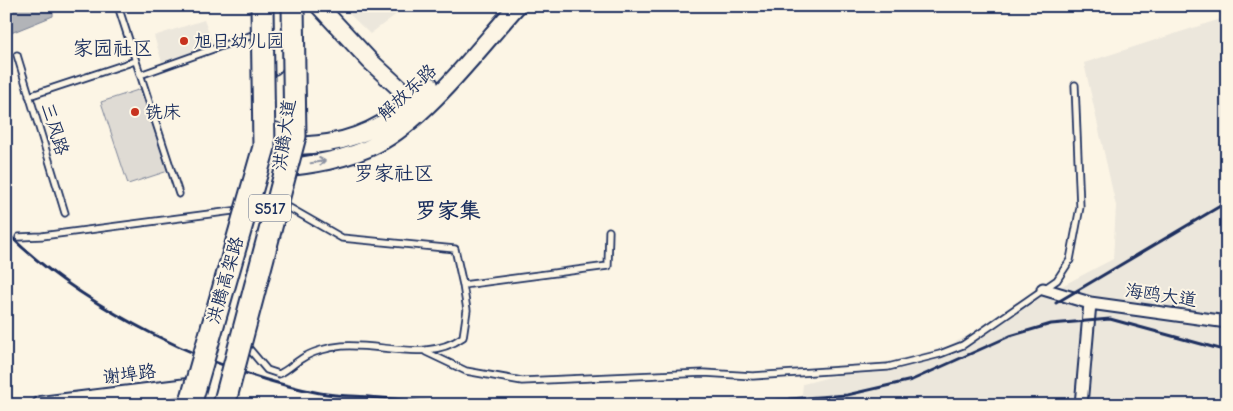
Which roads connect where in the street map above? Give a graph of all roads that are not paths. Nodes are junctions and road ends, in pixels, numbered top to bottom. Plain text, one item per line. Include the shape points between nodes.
1 (118, 6) edge
2 (275, 6) edge
3 (298, 6) edge
4 (320, 6) edge
5 (502, 6) edge
6 (517, 6) edge
7 (17, 55) dead end
8 (135, 61) junction
9 (140, 75) junction
10 (1075, 85) dead end
11 (29, 96) junction
12 (419, 106) junction
13 (280, 148) junction
14 (275, 168) junction
15 (178, 194) dead end
16 (264, 206) junction
17 (66, 213) dead end
18 (609, 230) dead end
19 (19, 237) dead end
20 (463, 285) junction
21 (1043, 289) junction
22 (1090, 303) junction
23 (1227, 322) edge
24 (245, 344) dead end
25 (426, 352) junction
26 (215, 384) junction
27 (40, 405) edge
28 (190, 405) edge
29 (202, 405) edge
30 (215, 405) edge
31 (224, 405) edge
32 (1081, 405) edge

1 - 8 lane
2 - 9 lane via 267,28 248,39
2 - 13 main road, 洪腾大道 / S517
2 - 28 highway, 洪腾高架路, bridge via 264,147
2 - 31 highway, 洪腾高架路, bridge via 295,136
3 - 13 main road, 洪腾大道 / S517
4 - 12 main road via 370,61
5 - 12 main road, 解放东路
6 - 12 main road, 解放东路
7 - 11 lane, 三风路
8 - 9 lane
8 - 11 lane
9 - 15 lane
10 - 21 lane via 1080,207 1070,260 1057,280
11 - 17 lane, 三风路
12 - 13 main road, 解放东路 via 358,136 329,143
14 -> 12 main road, 解放东路 via 330,160 376,145
13 - 14 main road, 洪腾大道 / S517
14 - 16 main road, 洪腾大道 / S517
16 - 19 lane via 206,216
16 - 20 lane via 288,207 342,238 455,249
16 - 26 main road, 洪腾大道 / S517
18 - 20 lane via 608,266
20 - 25 lane via 467,310 463,337 454,344
21 - 22 street, 海鸥大道
21 - 25 lane via 963,345 888,367 753,376 704,373 522,381 466,371
22 - 23 street, 海鸥大道
22 - 32 street
24 - 25 lane via 267,370 279,374 302,358 342,346
26 - 27 main road, 谢埠路
26 - 29 main road, 洪腾大道
26 - 30 main road, 洪腾大道 / S517

